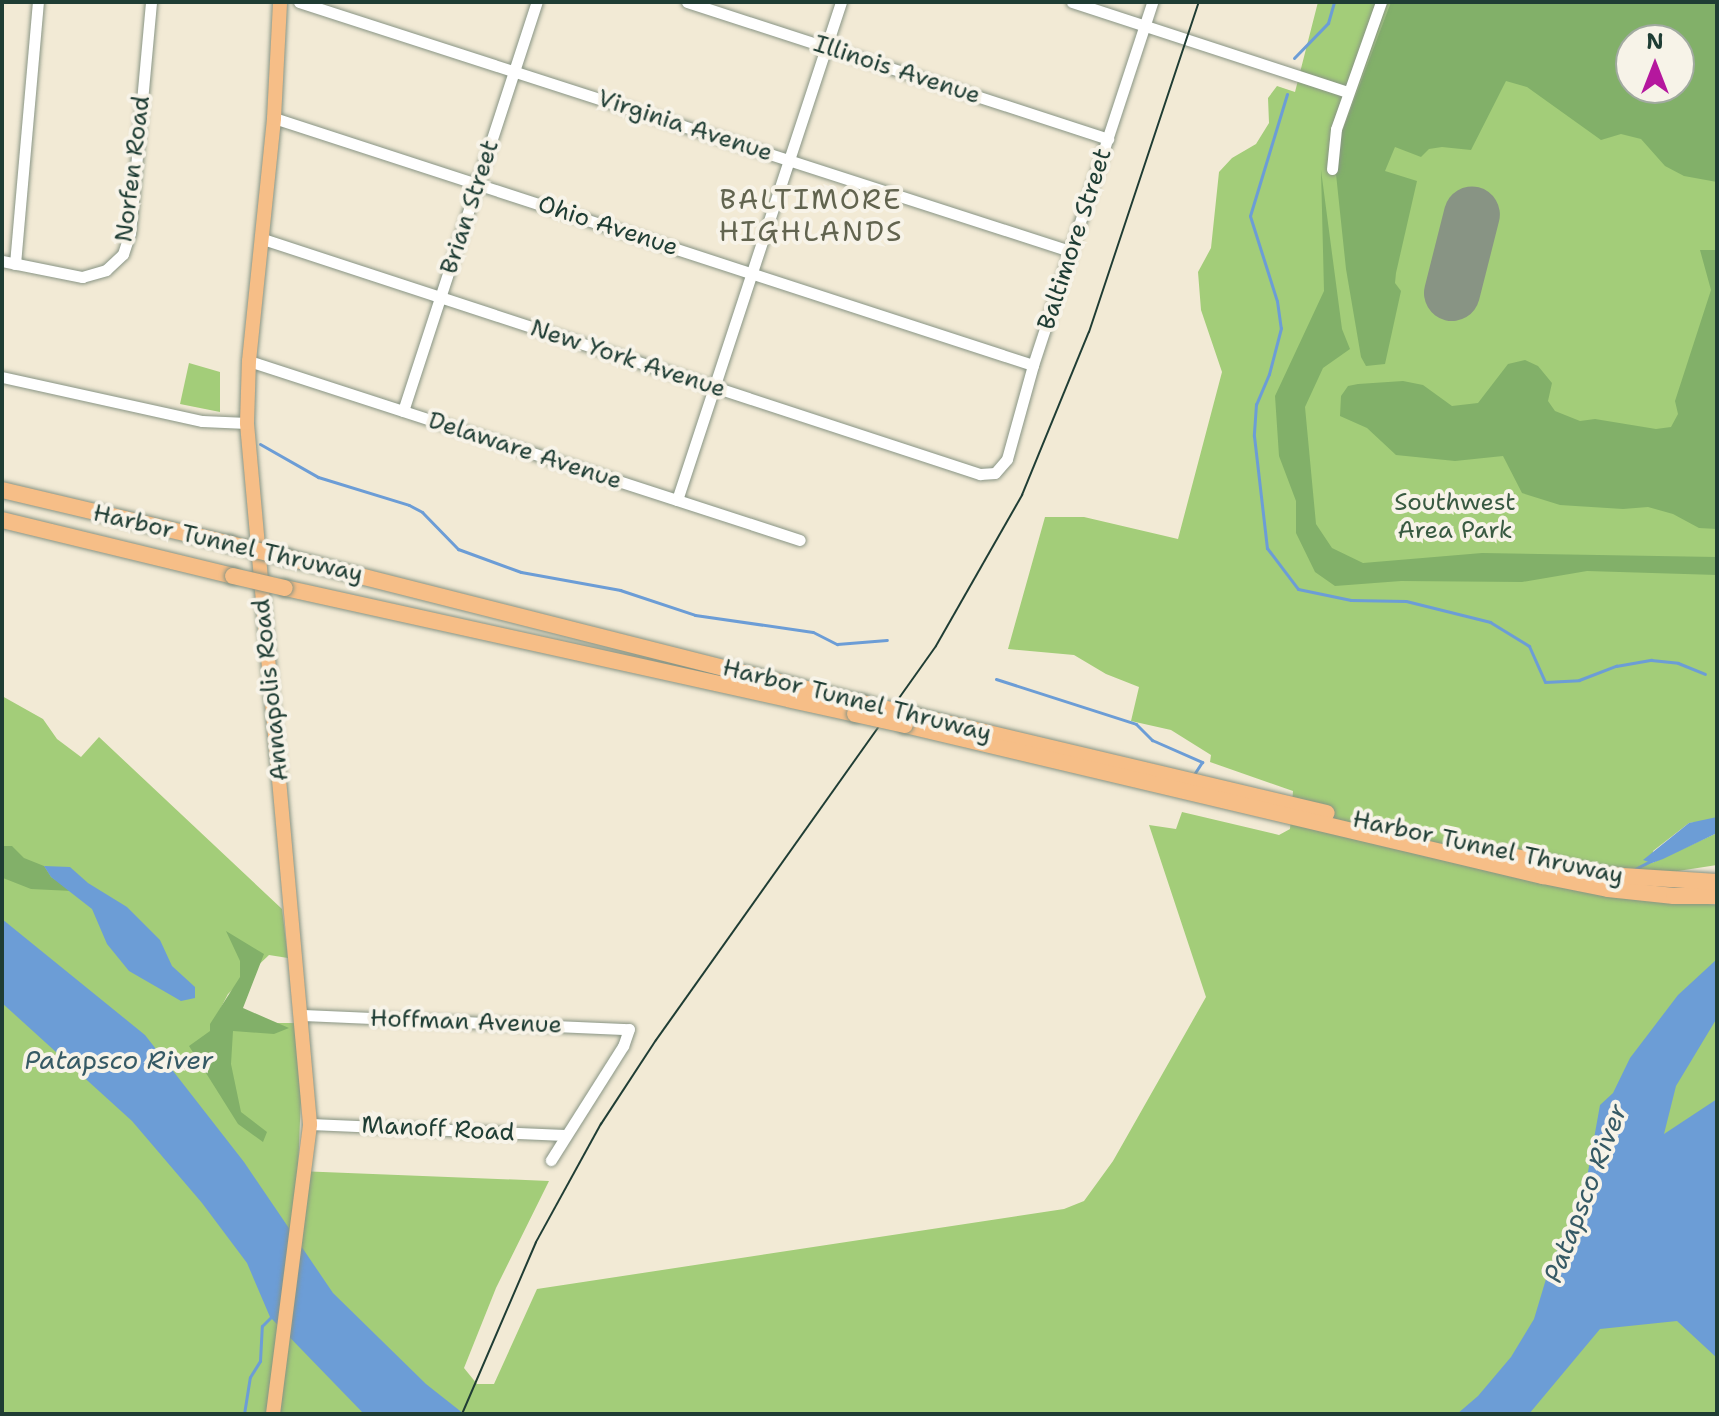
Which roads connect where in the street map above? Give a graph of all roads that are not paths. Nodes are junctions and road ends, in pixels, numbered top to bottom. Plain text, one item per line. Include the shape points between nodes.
1 (38, 2) edge
2 (151, 2) edge
3 (280, 2) edge
4 (299, 2) edge
5 (537, 2) edge
6 (687, 2) edge
7 (841, 2) edge
8 (1072, 2) edge
9 (1152, 2) edge
10 (1381, 2) edge
11 (1145, 26) junction
12 (826, 47) junction
13 (515, 70) junction
14 (1348, 92) junction
15 (274, 118) junction
16 (1108, 139) junction
17 (789, 160) junction
18 (1332, 169) dead end
19 (477, 184) junction
20 (263, 239) junction
21 (1070, 251) junction
22 (2, 261) edge
23 (15, 264) junction
24 (752, 273) junction
25 (440, 297) junction
26 (249, 361) junction
27 (1033, 365) junction
28 (2, 377) edge
29 (714, 388) junction
30 (403, 411) junction
31 (247, 423) junction
32 (995, 473) joint
33 (2, 490) edge
34 (677, 500) junction
35 (2, 520) edge
36 (800, 540) dead end
37 (858, 708) junction
38 (1121, 770) junction
39 (1717, 882) edge
40 (1717, 896) edge
41 (303, 1015) junction
42 (310, 1124) junction
43 (565, 1135) junction
44 (551, 1160) dead end
45 (273, 1414) edge

1 - 23 street
2 - 23 street, Norfen Road via 130,233 123,254 106,270 82,277
3 - 15 main road, Annapolis Road
4 - 13 street, Virginia Avenue
5 - 13 street, Brian Street
6 - 12 street, Illinois Avenue
7 - 12 street
8 - 11 street
9 - 11 street, Baltimore Street
10 - 14 street
11 - 14 street
11 - 16 street, Baltimore Street
12 - 16 street, Illinois Avenue
12 - 17 street
13 - 17 street, Virginia Avenue
13 - 19 street, Brian Street
14 - 18 street via 1334,137
15 - 19 street, Ohio Avenue
15 - 20 main road, Annapolis Road
16 - 21 street, Baltimore Street
17 - 21 street, Virginia Avenue
17 - 24 street
19 - 24 street, Ohio Avenue
19 - 25 street, Brian Street
20 - 25 street, New York Avenue
20 - 26 main road, Annapolis Road
21 - 27 street, Baltimore Street
22 - 23 street, Norfen Road
24 - 27 street, Ohio Avenue
24 - 29 street
25 - 29 street, New York Avenue
25 - 30 street, Brian Street
26 - 30 street, Delaware Avenue
26 - 31 main road, Annapolis Road
27 - 32 street, Baltimore Street via 1007,459
28 - 31 street via 202,421
29 - 32 street, New York Avenue via 980,474
29 - 34 street
30 - 34 street, Delaware Avenue
31 - 41 main road, Annapolis Road
33 - 37 highway, Harbor Tunnel Thruway, bridge via 285,557
34 - 36 street, Delaware Avenue
35 - 37 highway, Harbor Tunnel Thruway, bridge via 285,588
37 - 38 highway, Harbor Tunnel Thruway, bridge
38 - 39 highway, Harbor Tunnel Thruway via 1553,866 1635,879
38 - 40 highway, Harbor Tunnel Thruway via 1556,878 1661,895
41 - 42 main road, Annapolis Road
41 - 43 street, Hoffman Avenue via 629,1029
42 - 43 street, Manoff Road
42 - 45 main road, Annapolis Road
43 - 44 street

